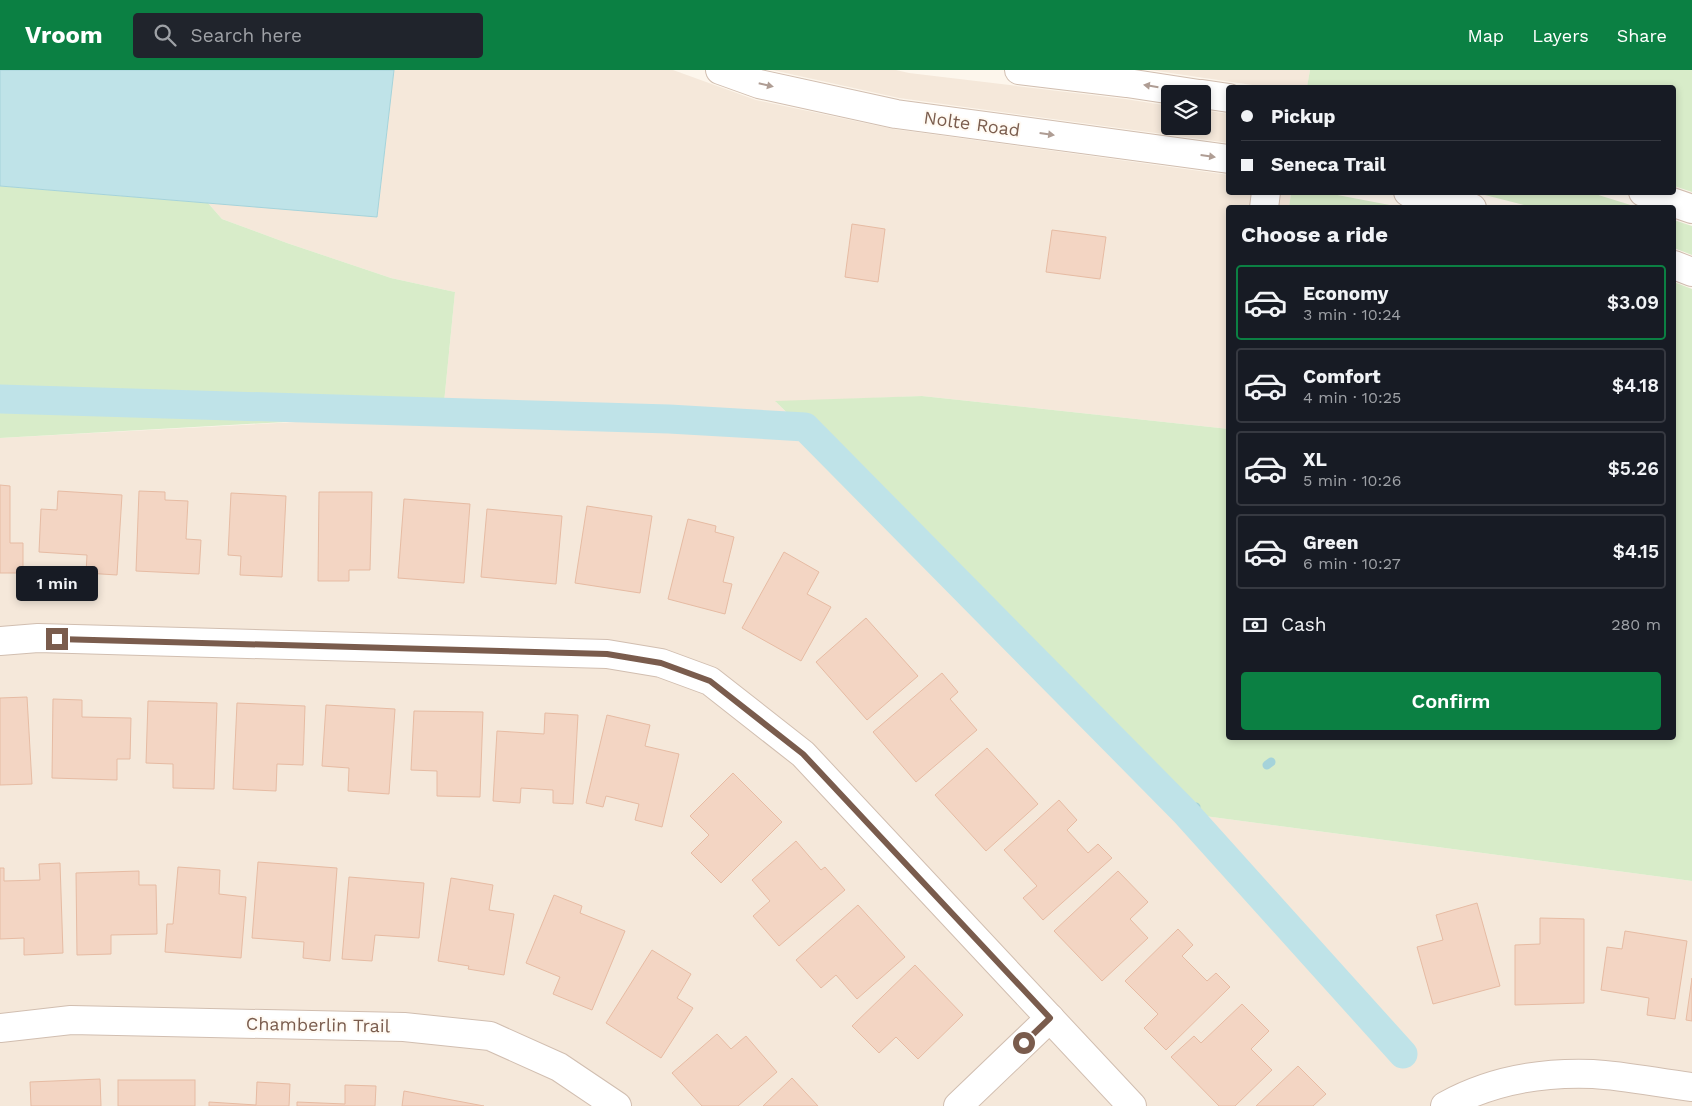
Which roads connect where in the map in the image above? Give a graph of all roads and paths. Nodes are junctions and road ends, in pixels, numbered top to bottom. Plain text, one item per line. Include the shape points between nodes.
1 (720, 70) edge
2 (1019, 70) edge
3 (1161, 88) edge
4 (1211, 95) edge
5 (1226, 98) edge
6 (1226, 159) edge
7 (1420, 195) edge
8 (1652, 195) edge
9 (1460, 205) edge
10 (1692, 209) edge
11 (1676, 266) edge
12 (1692, 272) edge
13 (0, 640) edge
14 (1050, 1018) junction
15 (0, 1028) edge
16 (1692, 1087) edge
17 (617, 1106) edge
18 (958, 1106) edge
19 (1132, 1106) edge
20 (1445, 1106) edge

1 -> 6 street, Nolte Road via 759,84 896,114
3 -> 2 street
4 - 5 street
7 - 9 street
8 - 10 street
11 - 12 street
13 - 14 street via 38,638 597,654 661,663 710,681 803,754
14 - 18 street
14 - 19 street
15 - 17 street, Chamberlin Trail via 71,1020 404,1027 490,1036 560,1068
16 - 20 street via 1593,1074 1534,1076 1482,1088

